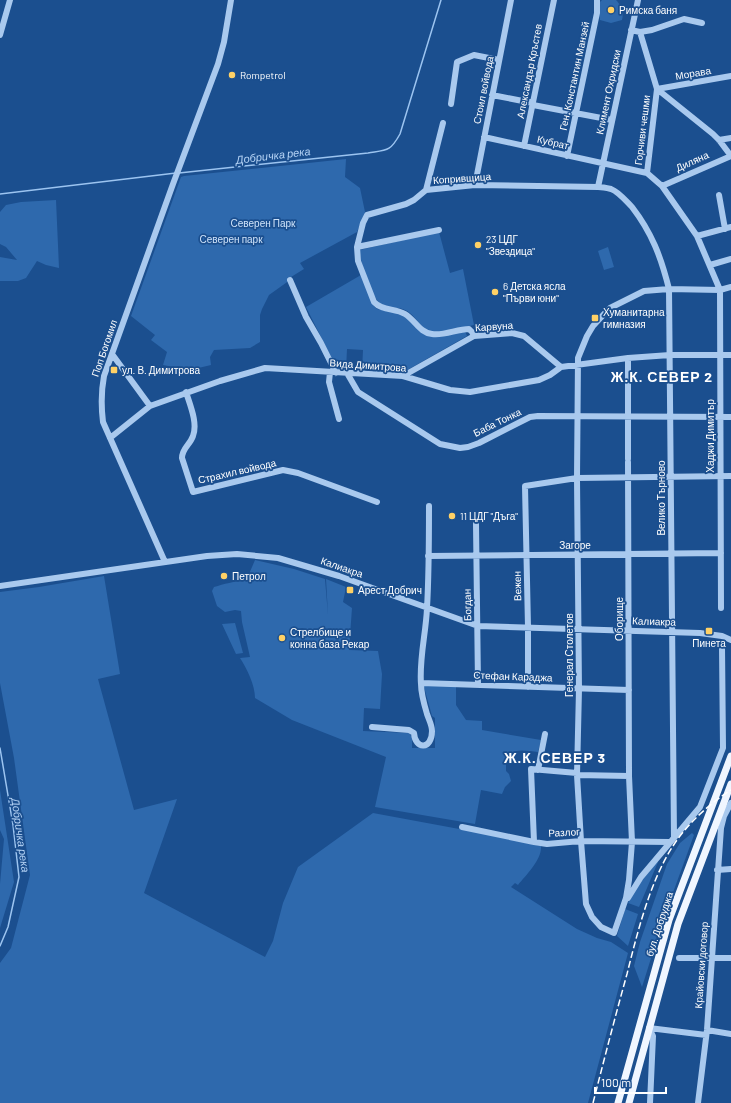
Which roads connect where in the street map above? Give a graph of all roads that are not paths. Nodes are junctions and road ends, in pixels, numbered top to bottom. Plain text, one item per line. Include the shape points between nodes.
1 (10, 0) edge
2 (231, 0) edge
3 (511, 0) edge
4 (554, 0) edge
5 (597, 0) edge
6 (638, 0) edge
7 (702, 23) dead end
8 (631, 30) junction
9 (640, 32) junction
10 (0, 36) edge
11 (499, 60) junction
12 (731, 76) edge
13 (657, 89) junction
14 (492, 95) junction
15 (451, 104) dead end
16 (533, 104) junction
17 (576, 113) junction
18 (612, 120) junction
19 (443, 123) dead end
20 (484, 137) junction
21 (731, 138) edge
22 (719, 140) junction
23 (524, 146) junction
24 (568, 156) junction
25 (731, 156) edge
26 (604, 164) junction
27 (616, 167) joint
28 (647, 173) junction
29 (475, 185) junction
30 (662, 186) junction
31 (598, 187) junction
32 (426, 190) junction
33 (719, 195) dead end
34 (728, 228) edge
35 (439, 230) dead end
36 (697, 236) junction
37 (357, 247) junction
38 (731, 259) edge
39 (710, 265) junction
40 (290, 280) dead end
41 (731, 287) edge
42 (669, 289) junction
43 (720, 290) junction
44 (474, 336) junction
45 (112, 354) junction
46 (670, 355) junction
47 (720, 355) junction
48 (731, 355) edge
49 (628, 358) junction
50 (578, 364) junction
51 (561, 367) junction
52 (333, 373) junction
53 (347, 373) junction
54 (403, 376) junction
55 (186, 392) junction
56 (150, 406) junction
57 (670, 415) junction
58 (578, 416) junction
59 (628, 416) junction
60 (720, 416) junction
61 (731, 417) edge
62 (339, 420) dead end
63 (110, 438) junction
64 (721, 476) junction
65 (731, 476) edge
66 (672, 477) junction
67 (577, 478) junction
68 (628, 478) junction
69 (377, 502) dead end
70 (429, 506) dead end
71 (476, 524) dead end
72 (672, 553) junction
73 (721, 553) junction
74 (578, 554) junction
75 (628, 554) junction
76 (526, 555) junction
77 (428, 556) junction
78 (477, 556) junction
79 (165, 562) junction
80 (0, 586) edge
81 (428, 608) junction
82 (721, 608) dead end
83 (478, 626) junction
84 (528, 627) junction
85 (579, 629) junction
86 (629, 630) junction
87 (672, 632) junction
88 (722, 636) junction
89 (731, 640) edge
90 (731, 644) edge
91 (722, 647) dead end
92 (420, 683) junction
93 (478, 685) junction
94 (528, 687) junction
95 (579, 689) junction
96 (629, 690) junction
97 (372, 727) dead end
98 (545, 734) dead end
99 (731, 756) edge
100 (538, 770) junction
101 (577, 774) junction
102 (629, 776) junction
103 (730, 787) edge
104 (731, 803) edge
105 (719, 826) junction
106 (462, 827) dead end
107 (671, 840) junction
108 (581, 841) junction
109 (534, 842) junction
110 (632, 842) junction
111 (731, 869) edge
112 (717, 870) junction
113 (623, 906) junction
114 (614, 933) joint
115 (679, 958) dead end
116 (711, 958) junction
117 (731, 958) edge
118 (649, 1028) junction
119 (707, 1032) junction
120 (731, 1034) edge
121 (618, 1103) edge
122 (629, 1103) edge
123 (650, 1103) edge
124 (698, 1103) edge

1 - 10 street
2 - 45 street, Поп Богомил via 218,63
3 - 11 street, Стоил войвода
4 - 16 street, Александър Кръстев
5 - 17 street, Ген. Константин Манзей via 597,13
6 - 8 street, Климент Охридски
7 - 9 street via 684,19
8 - 9 street
8 - 18 street, Климент Охридски
9 - 13 street
11 - 14 street, Стоил войвода
11 - 15 street via 474,55 457,62
12 - 13 street, Морава
13 - 22 street
13 - 28 street, Горчиви чешми
14 - 16 street
14 - 20 street, Стоил войвода
16 - 17 street
16 - 23 street, Александър Кръстев
17 - 18 street
17 - 24 street, Ген. Константин Манзей
18 - 26 street, Климент Охридски
19 - 32 street
20 - 23 street, Кубрат
20 - 29 street, Стоил войвода
21 - 22 street
22 - 25 street
23 - 24 street, Кубрат
24 - 26 street, Кубрат
25 - 30 street, Диляна
26 - 27 street, Кубрат
26 - 31 street, Климент Охридски
27 - 28 street, Хаджи Димитър
28 - 30 street, Хаджи Димитър
29 - 31 street, Копривщица
29 - 32 street, Копривщица
30 - 36 street, Хаджи Димитър
31 - 42 street, Велико Търново via 612,189 619,194 644,222 655,244
32 - 37 street, Копривщица via 406,204 367,214
33 - 34 street
34 - 36 street
35 - 37 street
36 - 39 street, Хаджи Димитър
37 - 44 street, Копривщица via 358,261 377,306 406,315 427,333 438,335 469,329
38 - 39 street
39 - 43 street, Хаджи Димитър
40 - 52 street
41 - 43 street, Генерал Столетов
42 - 43 street, Генерал Столетов
42 - 46 street, Велико Търново
42 - 50 street, Генерал Столетов via 644,291 610,308 587,336
43 - 47 street, Хаджи Димитър
44 - 51 street, Карвуна via 512,333 522,335
44 - 54 street, Карвуна
45 - 56 street
45 - 63 street, Поп Богомил via 104,376 101,406 103,422
46 - 47 street, Вида Димитрова
46 - 49 street, Вида Димитрова
46 - 57 street, Велико Търново
47 - 48 street, Вида Димитрова
47 - 60 street, Хаджи Димитър
49 - 50 street, Вида Димитрова
49 - 59 street, Оборище
50 - 51 street, Вида Димитрова
50 - 58 street, Генерал Столетов
51 - 54 street, Вида Димитрова via 539,380 470,392 450,390
52 - 53 street, Вида Димитрова
52 - 55 street, Вида Димитрова via 264,368
52 - 62 street via 329,382
53 - 54 street, Вида Димитрова
53 - 58 street, Баба Тонка via 358,392 440,444 450,447 474,445 530,417
55 - 56 street, Вида Димитрова
55 - 69 street, Страхил войвода via 194,432 182,453 182,458 193,492 283,470
56 - 63 street, Вида Димитрова
57 - 59 street, Баба Тонка
57 - 60 street, Баба Тонка
57 - 66 street, Велико Търново
58 - 59 street, Баба Тонка
58 - 67 street, Генерал Столетов
59 - 68 street, Оборище
60 - 61 street, Баба Тонка
60 - 64 street, Хаджи Димитър
63 - 79 street, Поп Богомил
64 - 65 street
64 - 66 street
64 - 73 street, Хаджи Димитър
66 - 68 street
66 - 72 street, Велико Търново
67 - 68 street
67 - 74 street, Генерал Столетов
67 - 76 street, Вежен via 525,486
68 - 75 street, Оборище
70 - 77 street
71 - 78 street, Богдан
72 - 73 street, Загоре
72 - 75 street, Загоре
72 - 87 street, Велико Търново
73 - 82 street, Хаджи Димитър
74 - 75 street, Загоре
74 - 76 street, Загоре
74 - 85 street, Генерал Столетов
75 - 86 street, Оборище
76 - 78 street, Загоре
76 - 84 street, Вежен
77 - 78 street, Загоре
77 - 81 street
78 - 83 street, Богдан
79 - 80 street, Калиакра
79 - 81 street, Калиакра via 237,554 278,558 339,576
81 - 83 street, Калиакра
81 - 92 street
83 - 84 street, Калиакра
83 - 93 street, Богдан
84 - 85 street, Калиакра
84 - 94 street, Вежен
85 - 86 street, Калиакра
85 - 95 street, Генерал Столетов
86 - 87 street, Калиакра
86 - 96 street, Оборище
87 - 88 street, Калиакра
87 - 107 street, Велико Търново
88 - 89 street, Калиакра
88 - 90 street
91 - 107 street via 723,748 700,807
92 - 93 street, Стефан Караджа
92 - 97 street via 432,730 430,743 416,743 414,733 409,730
93 - 94 street, Стефан Караджа
94 - 95 street, Стефан Караджа
95 - 96 street, Стефан Караджа
95 - 101 street, Генерал Столетов
96 - 102 street, Оборище
98 - 100 street
99 - 121 main road, бул. Добруджа via 669,920
100 - 101 street
100 - 109 street via 531,769
101 - 102 street
101 - 108 street, Генерал Столетов
102 - 110 street, Оборище
103 - 105 main road, бул. Добруджа
104 - 105 street, Крайовски договор
105 - 112 street, Крайовски договор
105 - 118 main road, бул. Добруджа via 678,924
106 - 109 street, Разлог
107 - 110 street, Разлог
107 - 113 street via 641,877
108 - 109 street, Разлог via 547,844
108 - 110 street, Разлог
108 - 114 street, Генерал Столетов via 586,904 592,917 601,927
110 - 113 street, Оборище via 629,880
111 - 112 street
112 - 116 street, Крайовски договор
113 - 114 street, Оборище
115 - 116 street
116 - 117 street
116 - 119 street, Крайовски договор
118 - 119 street
118 - 122 main road, бул. Добруджа
118 - 123 street via 653,1036
119 - 120 street
119 - 124 street, Крайовски договор

